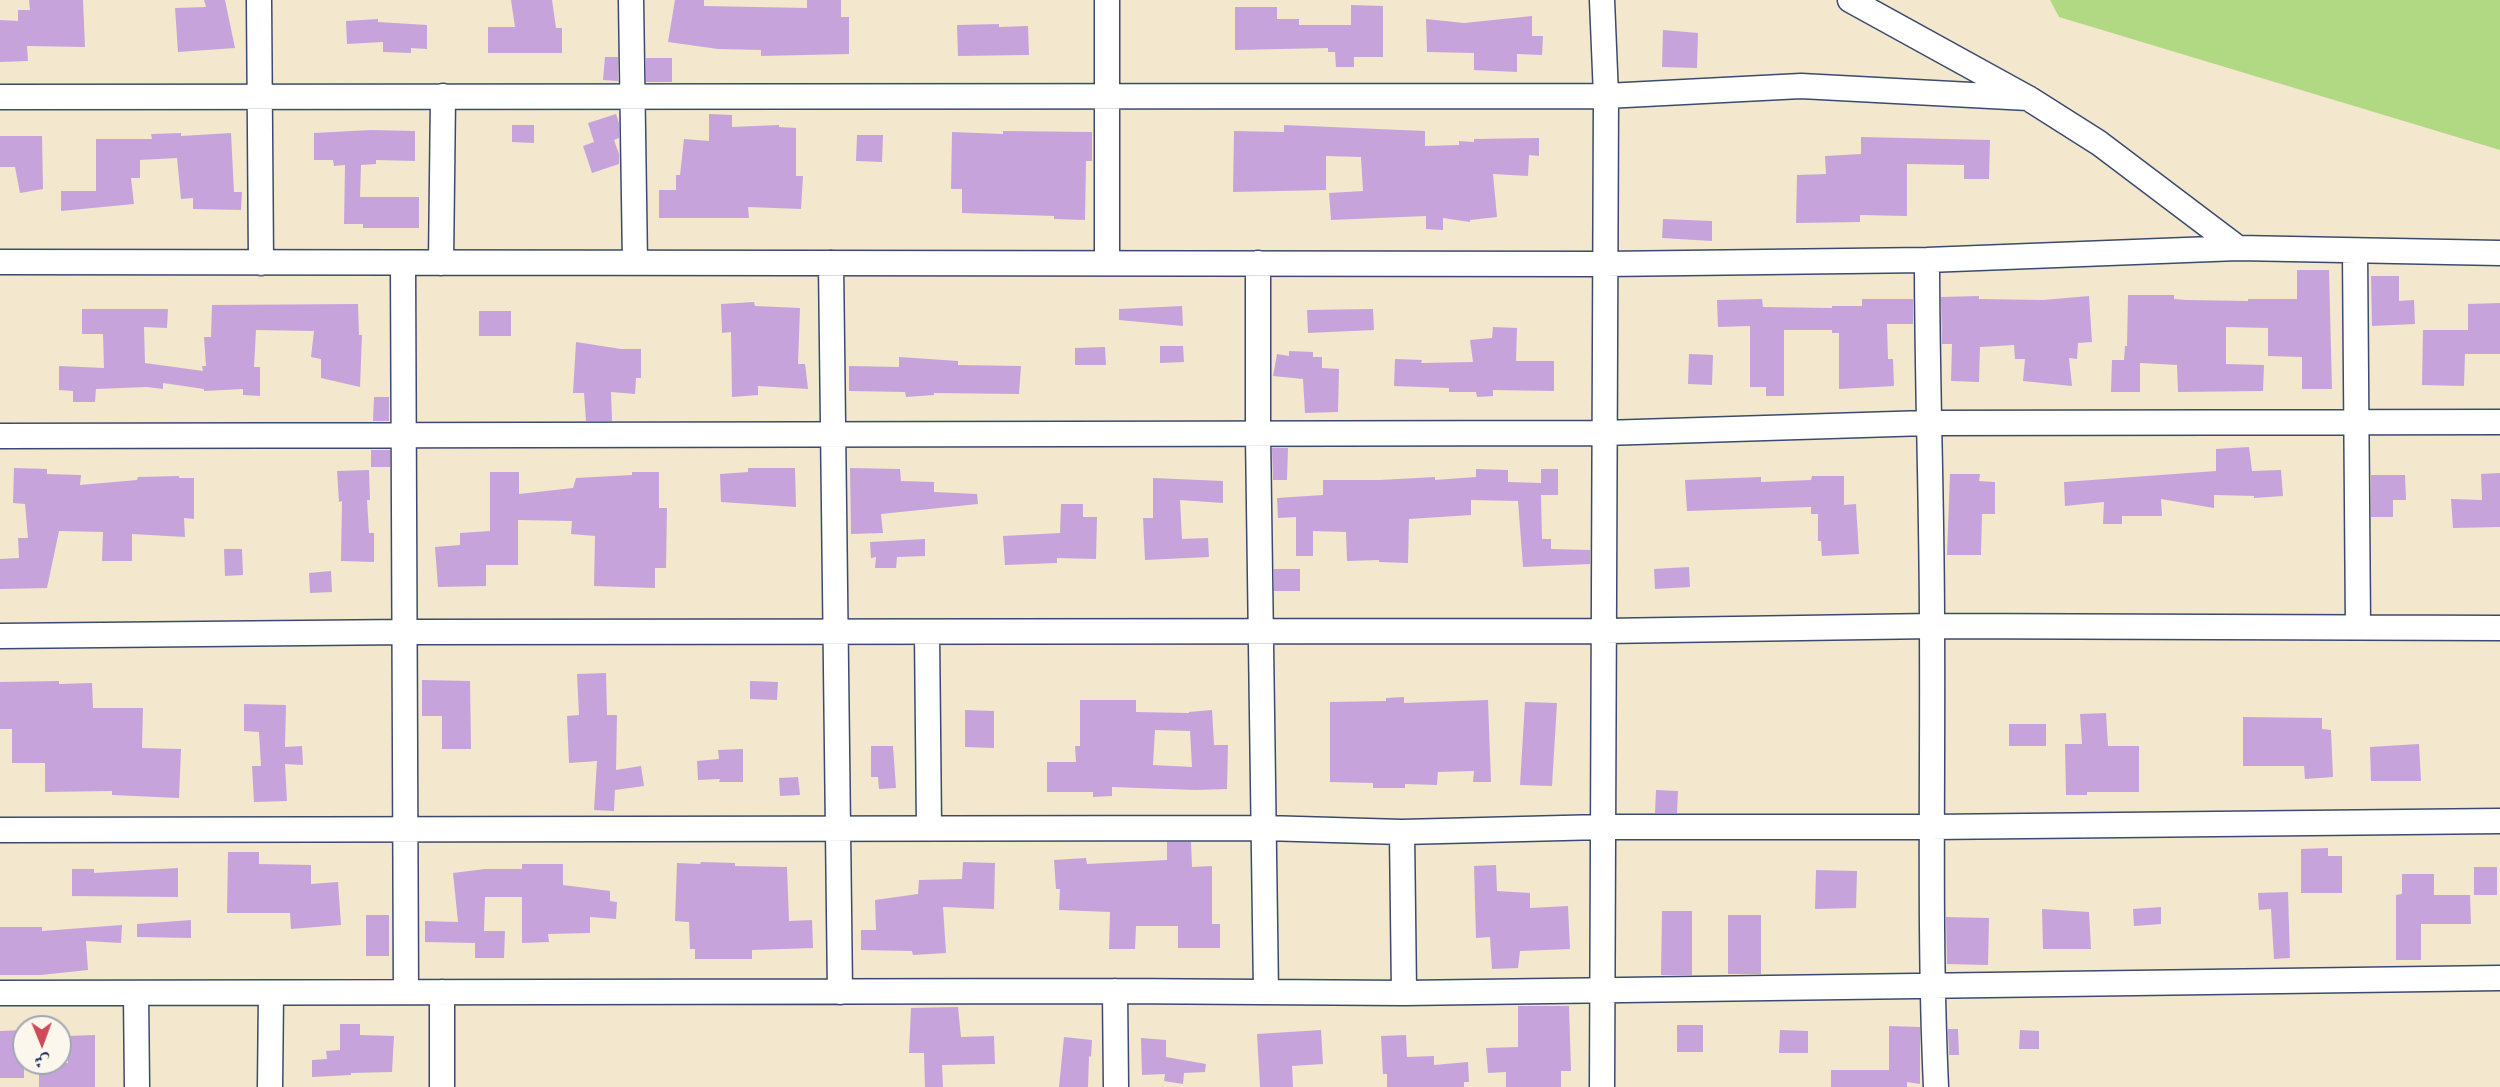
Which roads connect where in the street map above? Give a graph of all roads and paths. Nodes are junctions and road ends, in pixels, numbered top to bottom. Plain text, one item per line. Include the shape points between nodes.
1 (259, 0) edge
2 (631, 0) edge
3 (1107, 0) edge
4 (1602, 0) edge
5 (1850, 0) edge
6 (260, 96) junction
7 (443, 96) junction
8 (632, 96) junction
9 (1107, 96) junction
10 (1606, 96) junction
11 (0, 97) edge
12 (2028, 99) junction
13 (2238, 248) junction
14 (2355, 251) junction
15 (2500, 253) edge
16 (1927, 260) junction
17 (0, 262) edge
18 (261, 262) junction
19 (1258, 262) junction
20 (403, 263) junction
21 (441, 263) junction
22 (635, 263) junction
23 (831, 263) junction
24 (1107, 263) junction
25 (1605, 264) junction
26 (2500, 422) edge
27 (1928, 423) junction
28 (2356, 423) junction
29 (1604, 433) junction
30 (404, 435) junction
31 (833, 435) junction
32 (1258, 435) junction
33 (0, 436) edge
34 (1932, 626) junction
35 (2358, 627) junction
36 (2500, 628) edge
37 (1262, 631) junction
38 (1604, 631) junction
39 (406, 632) junction
40 (835, 633) junction
41 (927, 633) junction
42 (0, 636) edge
43 (2500, 822) edge
44 (1603, 827) junction
45 (1931, 827) junction
46 (838, 828) junction
47 (929, 828) junction
48 (1264, 828) junction
49 (406, 829) junction
50 (0, 830) edge
51 (1402, 832) junction
52 (2500, 978) edge
53 (1932, 986) junction
54 (1602, 990) junction
55 (1115, 991) junction
56 (406, 992) junction
57 (442, 992) junction
58 (840, 992) junction
59 (1266, 992) junction
60 (0, 993) edge
61 (136, 993) junction
62 (271, 993) junction
63 (1404, 993) junction
64 (137, 1087) edge
65 (270, 1087) edge
66 (442, 1087) edge
67 (1116, 1087) edge
68 (1602, 1087) edge
69 (1936, 1087) edge

1 - 6 street
2 - 8 street
3 - 9 street
4 - 10 street
5 - 12 street
6 - 7 street
6 - 11 street
6 - 18 street
7 - 8 street
7 - 21 street
8 - 9 street
8 - 22 street
9 - 10 street
9 - 24 street
10 - 12 street via 1801,86
10 - 25 street
12 - 13 street via 2099,142
13 - 14 street
13 - 16 street
14 - 15 street
14 - 28 street
16 - 25 street
16 - 27 street
17 - 18 street
18 - 20 street
19 - 24 street
19 - 25 street
19 - 32 street
20 - 21 street
20 - 30 street
21 - 22 street
22 - 23 street
23 - 24 street
23 - 31 street
25 - 29 street
26 - 28 street
27 - 28 street
27 - 29 street
27 - 34 street
28 - 35 street
29 - 32 street
29 - 38 street
30 - 31 street
30 - 33 street
30 - 39 street
31 - 32 street
31 - 40 street
32 - 37 street
34 - 35 street
34 - 38 street
34 - 45 street
35 - 36 street
37 - 38 street
37 - 41 street
37 - 48 street
38 - 44 street
39 - 40 street
39 - 42 street
39 - 49 street
40 - 41 street
40 - 46 street
41 - 47 street
43 - 45 street
44 - 45 street
44 - 51 street
44 - 54 street
45 - 53 street
46 - 47 street
46 - 49 street
46 - 58 street
47 - 48 street
48 - 51 street
48 - 59 street
49 - 50 street
49 - 56 street
51 - 63 street
52 - 53 street
53 - 54 street
53 - 69 street
54 - 63 street
54 - 68 street
55 - 58 street
55 - 59 street
55 - 67 street
56 - 57 street
56 - 62 street
57 - 58 street
57 - 66 street
59 - 63 street
60 - 61 street
61 - 62 street
61 - 64 street
62 - 65 street

